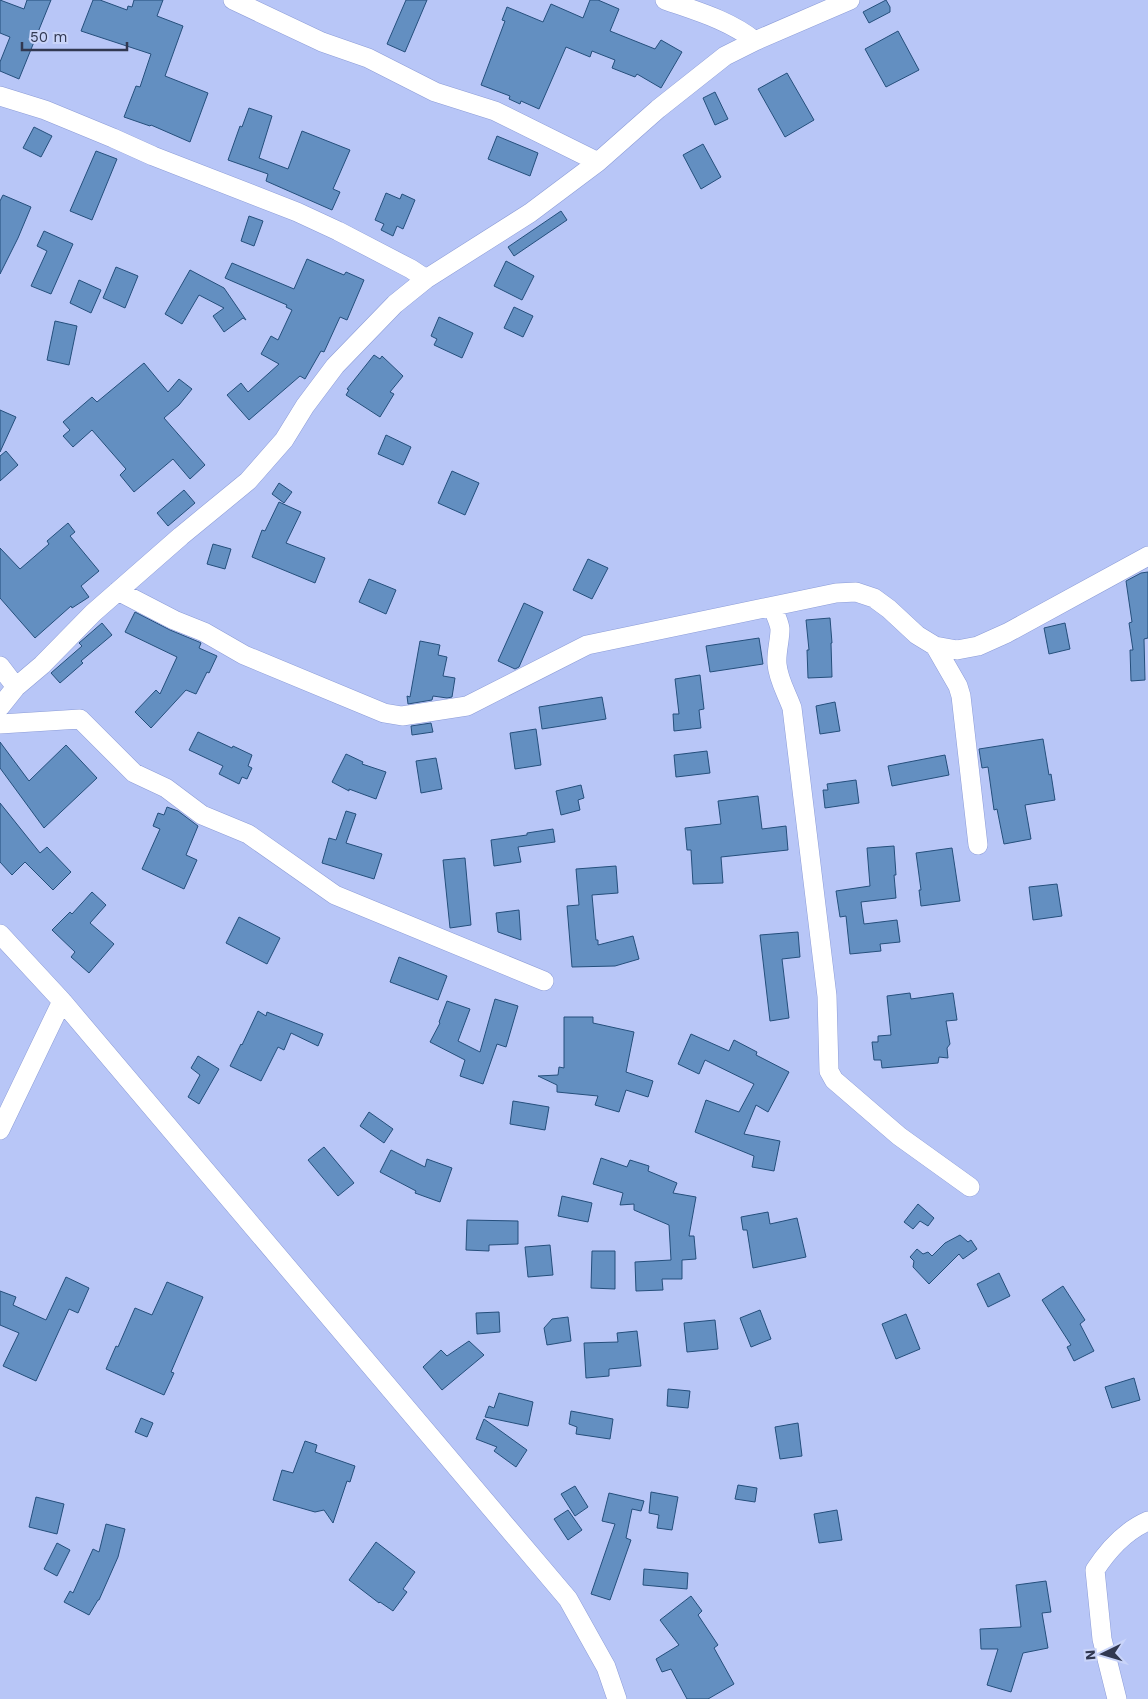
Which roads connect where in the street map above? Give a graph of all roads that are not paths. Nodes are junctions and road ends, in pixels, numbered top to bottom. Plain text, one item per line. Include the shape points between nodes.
1 (233, 0) edge
2 (665, 0) edge
3 (850, 0) edge
4 (755, 41) junction
5 (0, 96) edge
6 (598, 162) junction
7 (426, 279) junction
8 (1148, 556) edge
9 (118, 591) junction
10 (772, 607) junction
11 (935, 646) junction
12 (0, 666) edge
13 (16, 688) junction
14 (0, 706) edge
15 (0, 724) edge
16 (978, 845) dead end
17 (0, 934) edge
18 (544, 981) dead end
19 (62, 1001) junction
20 (0, 1130) edge
21 (970, 1187) dead end
22 (1148, 1522) edge
23 (617, 1699) edge
24 (1118, 1699) edge

1 - 6 street via 322,42 368,58 435,92 495,111
2 - 4 street via 722,21
3 - 4 street
4 - 6 street via 725,56
5 - 7 street via 45,110 297,212 338,230
6 - 7 street via 530,213
7 - 9 street via 395,304 336,366 284,440 248,481
8 - 11 street via 978,646 957,650
9 - 10 street via 244,655 384,713 402,716 468,706 587,645
9 - 13 street
10 - 11 street via 836,593 856,592 874,598
10 - 21 street via 780,629 777,666 792,708 826,996 829,1071 834,1080 899,1136
11 - 16 street via 961,696
12 - 13 street
13 - 14 street
15 - 18 street via 80,719 134,773 166,788 202,815 248,834 335,895
17 - 19 street
19 - 20 street
19 - 23 street via 568,1599 606,1667
22 - 24 street via 1120,1539 1095,1570 1102,1639

